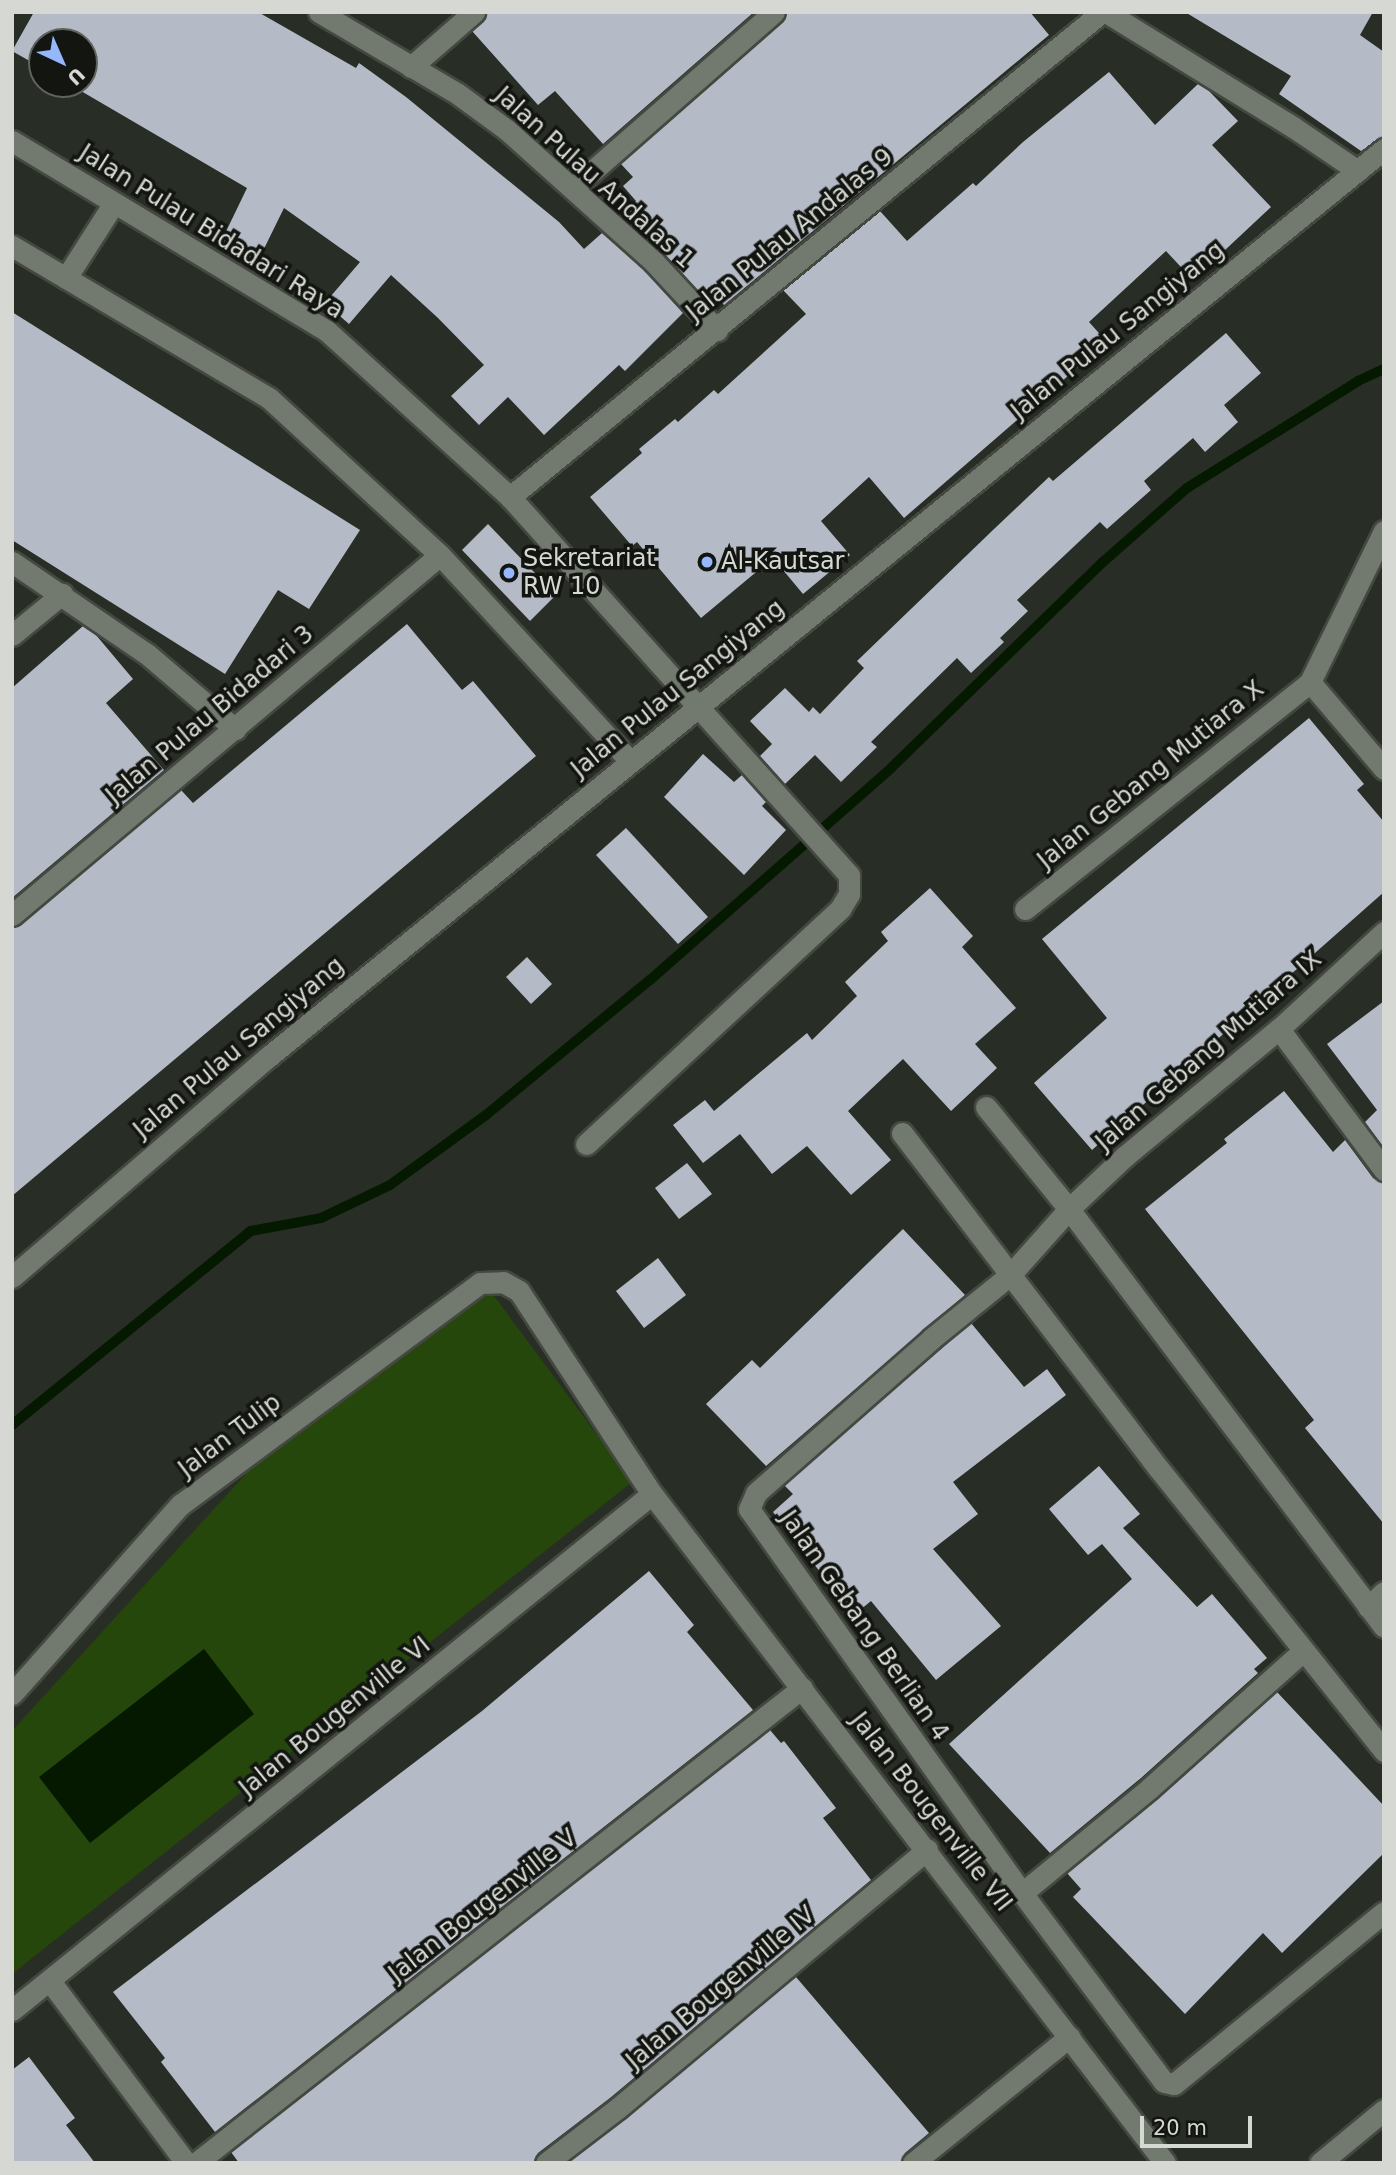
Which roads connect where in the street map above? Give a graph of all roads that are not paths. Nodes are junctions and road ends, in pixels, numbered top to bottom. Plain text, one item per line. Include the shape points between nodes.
1 (319, 12) edge
2 (474, 12) edge
3 (774, 12) edge
4 (1104, 12) edge
5 (411, 67) junction
6 (12, 141) edge
7 (1384, 149) edge
8 (1358, 171) junction
9 (573, 188) junction
10 (114, 203) junction
11 (12, 246) edge
12 (66, 278) junction
13 (717, 330) junction
14 (510, 497) junction
15 (1384, 531) edge
16 (440, 555) junction
17 (12, 562) edge
18 (62, 594) junction
19 (12, 635) edge
20 (1310, 682) junction
21 (698, 708) junction
22 (235, 729) junction
23 (630, 761) junction
24 (1384, 769) edge
25 (1025, 909) dead end
26 (12, 915) edge
27 (1384, 932) edge
28 (1279, 1029) junction
29 (986, 1107) dead end
30 (902, 1133) dead end
31 (586, 1144) dead end
32 (1384, 1170) edge
33 (1069, 1209) junction
34 (1011, 1274) junction
35 (12, 1277) edge
36 (519, 1292) joint
37 (652, 1494) junction
38 (1384, 1592) edge
39 (1368, 1607) junction
40 (1384, 1627) edge
41 (1303, 1651) junction
42 (802, 1688) junction
43 (12, 1694) edge
44 (1384, 1751) edge
45 (927, 1850) junction
46 (1022, 1893) junction
47 (1384, 1912) edge
48 (50, 1981) junction
49 (12, 2010) edge
50 (1069, 2037) junction
51 (1384, 2110) edge
52 (186, 2163) edge
53 (196, 2163) edge
54 (546, 2163) edge
55 (914, 2163) edge
56 (1165, 2163) edge
57 (1320, 2163) edge

1 - 5 street, Jalan Pulau Andalas 1
2 - 5 street
3 - 9 street
4 - 8 street
4 - 13 street, Jalan Pulau Andalas 9
5 - 9 street, Jalan Pulau Andalas 1 via 507,130
6 - 10 street, Jalan Pulau Bidadari Raya
7 - 8 street, Jalan Pulau Sangiyang
8 - 21 street, Jalan Pulau Sangiyang
9 - 13 street, Jalan Pulau Andalas 1 via 654,262
10 - 12 street
10 - 14 street, Jalan Pulau Bidadari Raya via 327,331
11 - 12 street
12 - 16 street via 269,398
13 - 14 street, Jalan Pulau Andalas 9
14 - 21 street, Jalan Pulau Bidadari Raya
15 - 20 street, Jalan Gebang Mutiara X
16 - 22 street, Jalan Pulau Bidadari 3
16 - 23 street
17 - 18 street
18 - 19 street
18 - 22 street via 158,662
20 - 24 street
20 - 25 street, Jalan Gebang Mutiara X
21 - 23 street, Jalan Pulau Sangiyang
21 - 31 street, Jalan Pulau Bidadari Raya via 836,857 849,876 849,894 840,909
22 - 26 street, Jalan Pulau Bidadari 3
23 - 35 street, Jalan Pulau Sangiyang via 268,1057
27 - 28 street, Jalan Gebang Mutiara IX
28 - 32 street
28 - 33 street, Jalan Gebang Mutiara IX
29 - 33 street
30 - 34 street
33 - 34 street, Jalan Gebang Berlian 4
33 - 39 street
34 - 41 street
34 - 46 street, Jalan Gebang Berlian 4 via 756,1493 749,1510
36 - 37 street, Jalan Bougenville VII
36 - 43 street, Jalan Tulip via 503,1282 480,1283 180,1505
37 - 42 street, Jalan Bougenville VII
37 - 48 street, Jalan Bougenville VI
38 - 39 street
39 - 40 street
41 - 44 street
41 - 46 street via 1150,1788
42 - 45 street, Jalan Bougenville VII
42 - 53 street, Jalan Bougenville V
45 - 50 street, Jalan Bougenville VII
45 - 54 street, Jalan Bougenville IV
46 - 47 street via 1164,2082 1174,2084
48 - 49 street, Jalan Bougenville VI
48 - 52 street
50 - 55 street
50 - 56 street, Jalan Bougenville VII
51 - 57 street

